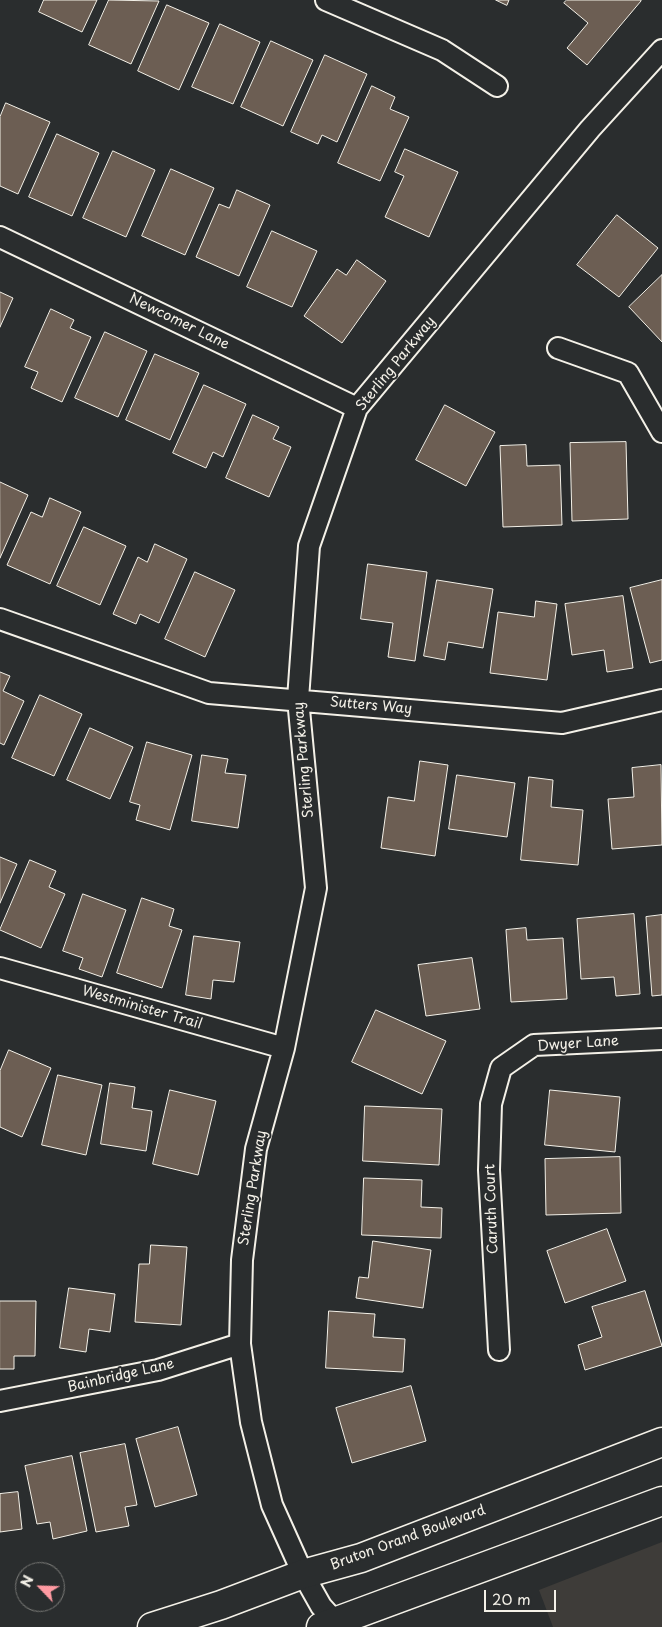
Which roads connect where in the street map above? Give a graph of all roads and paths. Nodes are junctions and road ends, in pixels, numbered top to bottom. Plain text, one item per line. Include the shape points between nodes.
1 (326, 0) edge
2 (662, 50) edge
3 (496, 86) dead end
4 (0, 237) edge
5 (558, 348) dead end
6 (358, 408) junction
7 (662, 432) edge
8 (0, 619) edge
9 (298, 699) junction
10 (662, 700) edge
11 (0, 968) edge
12 (662, 1039) edge
13 (284, 1048) junction
14 (501, 1068) joint
15 (240, 1344) junction
16 (498, 1350) dead end
17 (0, 1401) edge
18 (662, 1442) edge
19 (662, 1501) edge
20 (303, 1574) junction
21 (333, 1625) edge
22 (152, 1627) edge

1 - 3 street via 442,50
2 - 6 street, Sterling Parkway via 590,129
4 - 6 street, Newcomer Lane
5 - 7 street via 628,373
6 - 9 street, Sterling Parkway via 309,546
8 - 9 street, Sutters Way via 209,693
9 - 10 street, Sutters Way via 562,723
9 - 13 street, Sterling Parkway via 316,888
11 - 13 street, Westminister Trail
12 - 14 street, Dwyer Lane via 534,1045
13 - 15 street, Sterling Parkway via 256,1149 242,1260
14 - 16 street, Caruth Court via 491,1104 489,1170
15 - 17 street, Bainbridge Lane via 158,1370
15 - 20 street, Sterling Parkway via 251,1422 272,1505
18 - 20 main road, Bruton Orand Boulevard via 361,1558
19 - 21 main road
20 - 21 street, Sterling Parkway
20 - 22 main road, Bruton Orand Boulevard

